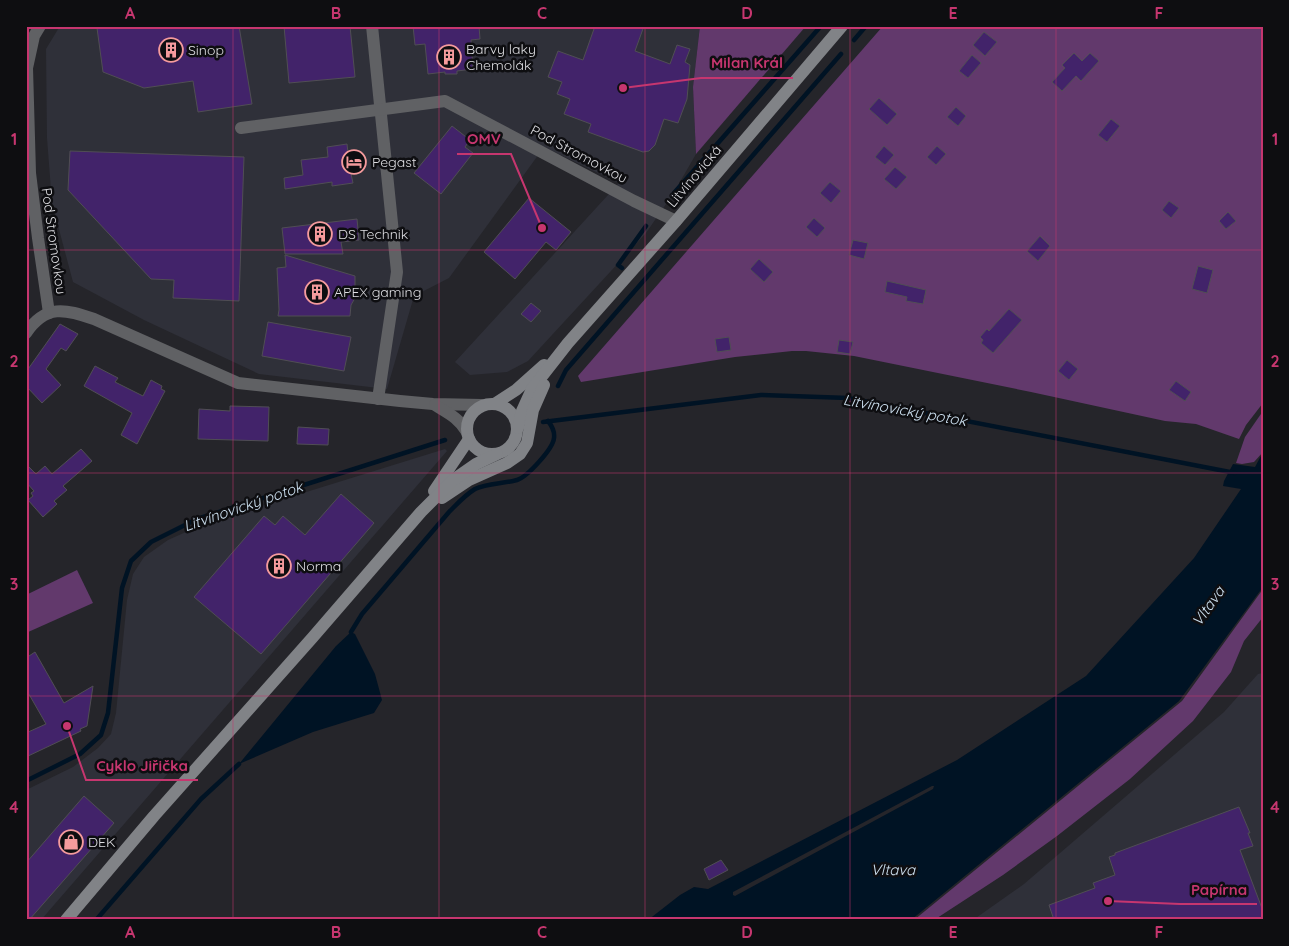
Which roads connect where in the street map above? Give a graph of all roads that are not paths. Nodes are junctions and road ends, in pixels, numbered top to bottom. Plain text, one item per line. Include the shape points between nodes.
1 (40, 26) edge
2 (372, 26) edge
3 (842, 26) edge
4 (381, 109) junction
5 (240, 128) dead end
6 (676, 220) junction
7 (32, 240) edge
8 (50, 313) junction
9 (26, 333) edge
10 (568, 344) junction
11 (378, 399) junction
12 (433, 404) junction
13 (496, 404) junction
14 (482, 405) junction
15 (518, 428) junction
16 (468, 436) junction
17 (497, 454) junction
18 (421, 512) junction
19 (66, 920) edge

1 - 7 street, Pod Stromovkou via 34,36 27,68
2 - 4 street
3 - 6 main road, Litvínovická
4 - 5 street, Pod Stromovkou
4 - 6 street, Pod Stromovkou via 445,102
4 - 11 street via 397,272
6 - 10 main road, Litvínovická
7 - 8 street, Pod Stromovkou
8 - 9 street via 40,317
8 - 11 street via 72,311 94,319 238,384
10 - 13 main road, Litvínovická
10 - 15 main road, Litvínovická via 532,389
10 - 18 main road via 536,401 527,442 520,454 469,480
11 - 12 street
12 - 14 street
12 - 16 street via 462,423
13 - 14 main road
13 - 15 main road via 509,409
14 - 16 main road via 469,420
15 - 17 main road via 510,448
16 - 17 main road via 478,450
16 - 18 main road
17 - 18 main road via 453,480
18 - 19 main road

